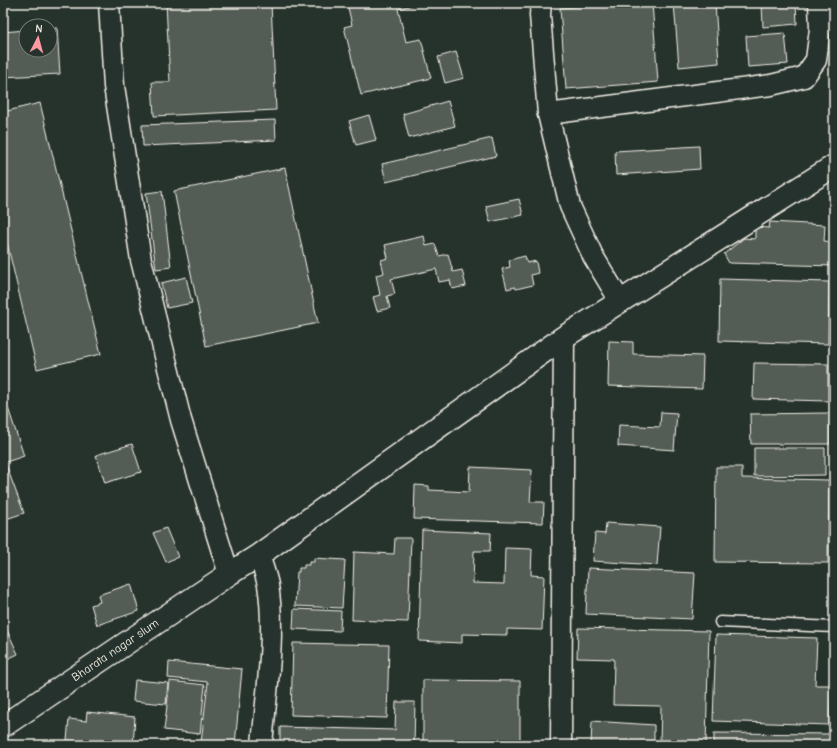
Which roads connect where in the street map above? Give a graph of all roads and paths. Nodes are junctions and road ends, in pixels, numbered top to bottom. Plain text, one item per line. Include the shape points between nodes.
1 (109, 3) edge
2 (541, 3) edge
3 (819, 3) edge
4 (548, 114) junction
5 (834, 166) edge
6 (620, 301) junction
7 (564, 337) junction
8 (259, 556) junction
9 (228, 574) junction
10 (720, 622) dead end
11 (834, 627) edge
12 (3, 726) edge
13 (262, 745) edge
14 (561, 745) edge

1 - 9 street via 114,86 141,260 181,420
2 - 4 street
3 - 4 street via 820,28 816,60 804,77 771,85
4 - 6 street via 570,206 593,256
5 - 6 street, Bharata nagar slum
6 - 7 street, Bharata nagar slum
7 - 8 street, Bharata nagar slum
7 - 14 street
8 - 9 street, Bharata nagar slum
8 - 13 street via 268,584 270,610
9 - 12 street, Bharata nagar slum
10 - 11 lane

